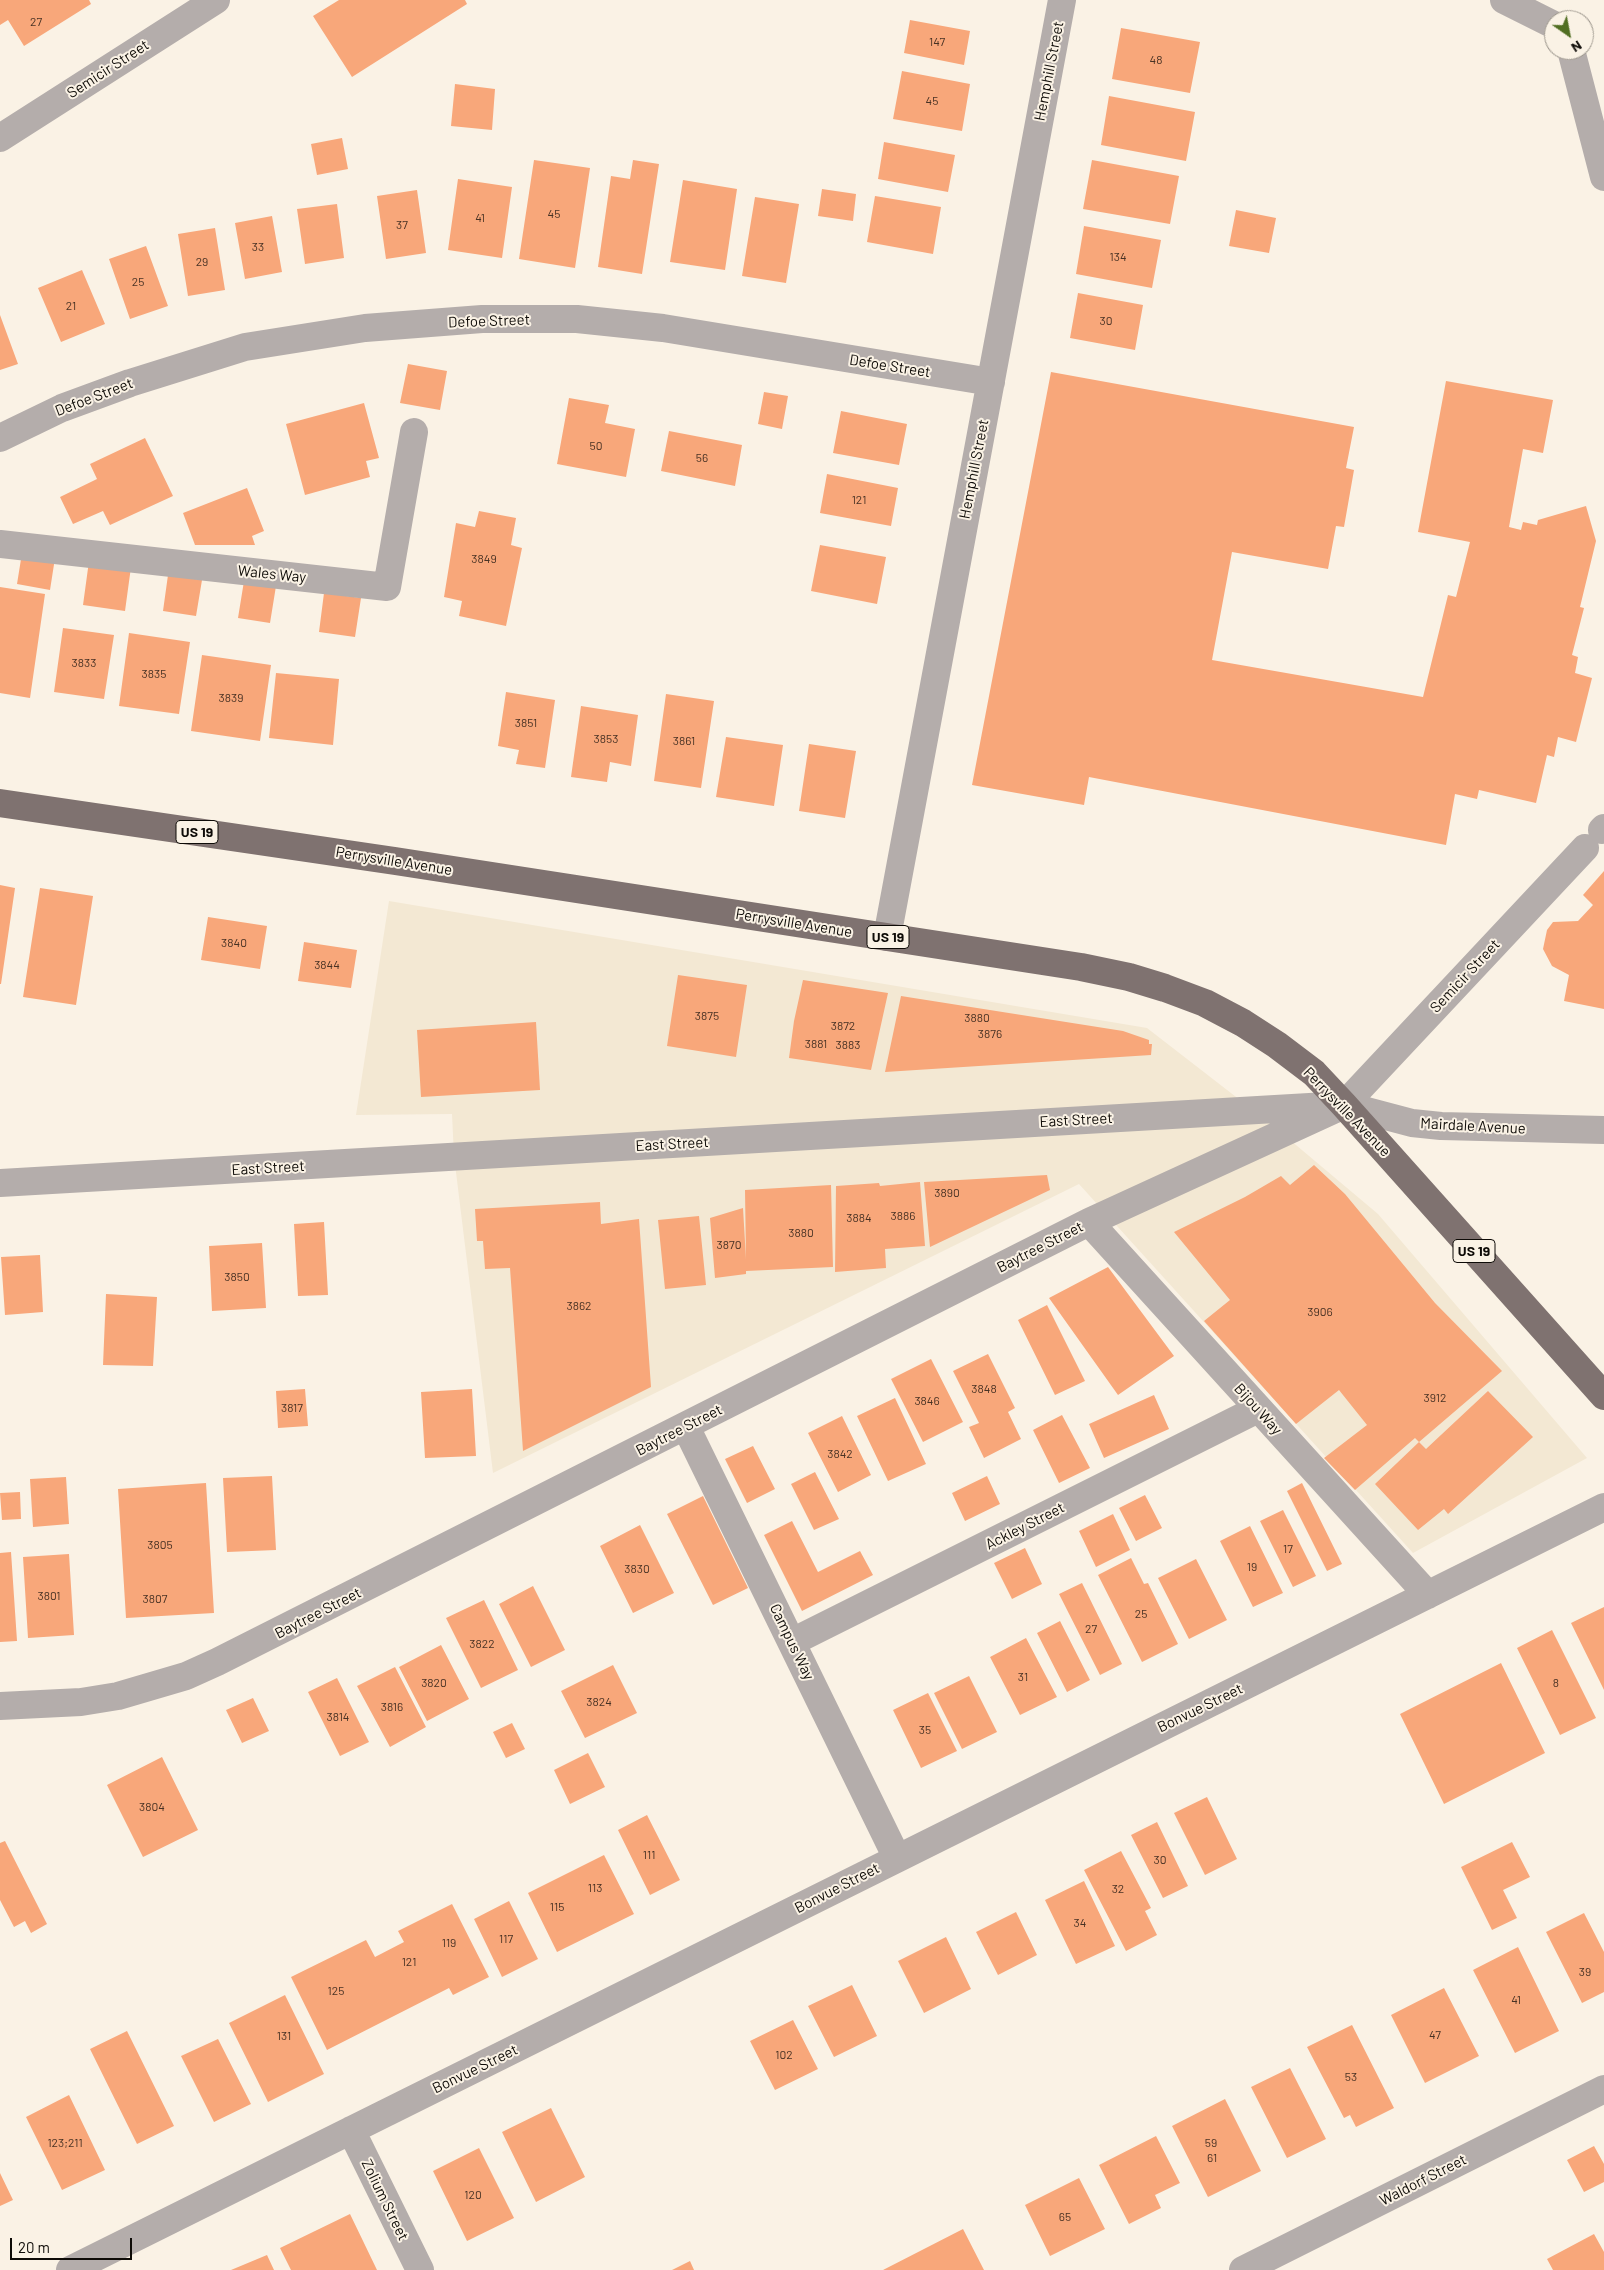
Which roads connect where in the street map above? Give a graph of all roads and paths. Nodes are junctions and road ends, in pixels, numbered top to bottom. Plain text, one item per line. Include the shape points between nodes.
1 (216, 0) edge
2 (1062, 0) edge
3 (1504, 0) edge
4 (1544, 20) edge
5 (1574, 60) edge
6 (0, 138) edge
7 (1604, 177) edge
8 (990, 382) junction
9 (414, 432) dead end
10 (0, 438) edge
11 (0, 544) edge
12 (0, 802) edge
13 (1597, 835) edge
14 (887, 937) junction
15 (1344, 1105) junction
16 (1604, 1130) edge
17 (0, 1183) edge
18 (1089, 1222) junction
19 (1604, 1396) edge
20 (1258, 1409) junction
21 (686, 1427) junction
22 (1604, 1507) edge
23 (1428, 1595) junction
24 (792, 1642) junction
25 (0, 1706) edge
26 (897, 1858) junction
27 (1604, 2089) edge
28 (351, 2130) junction
29 (70, 2270) edge
30 (420, 2270) edge
31 (1243, 2270) edge

1 - 6 street, Semicir Street
2 - 8 street, Hemphill Street
3 - 4 street
5 - 7 street
8 - 10 street, Defoe Street via 664,328 577,319 482,319 365,328 245,347 113,389 62,408
8 - 14 street, Hemphill Street
9 - 11 street, Wales Way via 388,586
12 - 14 main road, Perrysville Avenue / US 19
13 - 15 street, Semicir Street
14 - 15 main road, Perrysville Avenue / US 19 via 1081,967 1129,976 1165,988 1243,1023 1277,1045 1314,1073
15 - 16 street, Mairdale Avenue via 1412,1123 1440,1126
15 - 17 street, East Street
15 - 18 street, Baytree Street
15 - 19 main road, Perrysville Avenue / US 19
18 - 20 street, Bijou Way
18 - 21 street, Baytree Street
20 - 23 street, Bijou Way
20 - 24 street, Ackley Street
21 - 24 street, Campus Way
21 - 25 street, Baytree Street via 250,1647 186,1676 100,1699
22 - 23 street, Bonvue Street
23 - 26 street, Bonvue Street
24 - 26 street, Campus Way
26 - 28 street, Bonvue Street
27 - 31 street, Waldorf Street
28 - 29 street, Bonvue Street
28 - 30 street, Zolium Street

